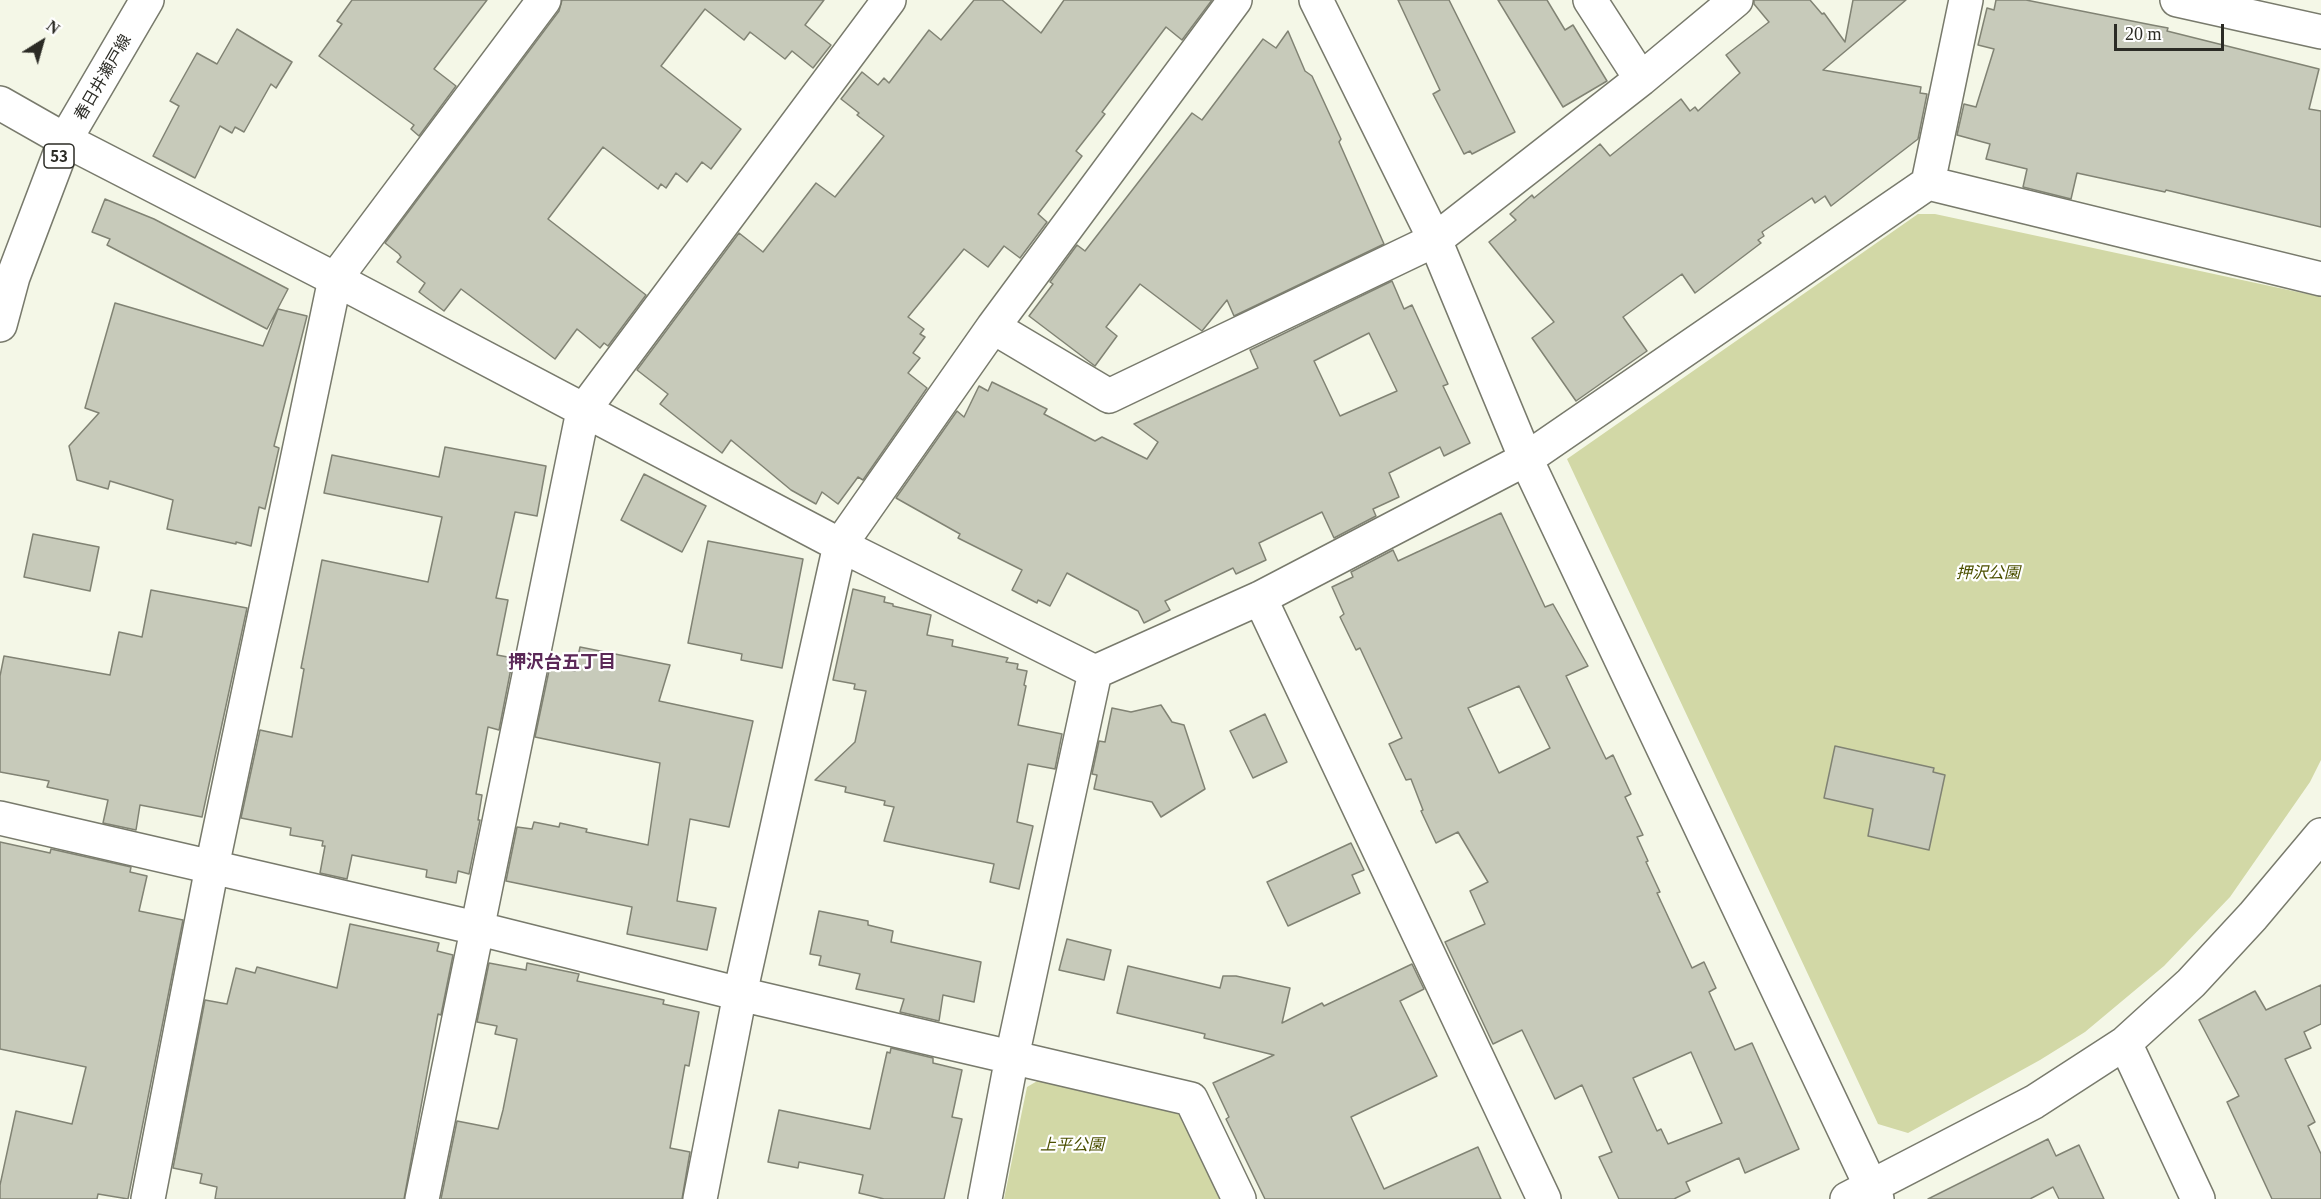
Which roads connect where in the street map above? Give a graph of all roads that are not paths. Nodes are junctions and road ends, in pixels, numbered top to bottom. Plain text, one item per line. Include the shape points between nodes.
1 (147, 0) edge
2 (544, 0) edge
3 (889, 0) edge
4 (1235, 0) edge
5 (1316, 0) edge
6 (1590, 0) edge
7 (1736, 0) edge
8 (1966, 0) edge
9 (2177, 0) edge
10 (2321, 32) edge
11 (1641, 79) junction
12 (0, 104) edge
13 (65, 140) junction
14 (1928, 183) junction
15 (1435, 240) junction
16 (335, 279) junction
17 (2321, 279) edge
18 (0, 324) edge
19 (993, 327) junction
20 (582, 411) junction
21 (1526, 459) junction
22 (840, 545) junction
23 (1260, 598) junction
24 (1095, 672) junction
25 (0, 818) edge
26 (2321, 835) edge
27 (212, 867) junction
28 (476, 928) junction
29 (740, 994) junction
30 (2125, 1043) junction
31 (1012, 1057) junction
32 (1865, 1195) edge
33 (148, 1199) edge
34 (422, 1199) edge
35 (700, 1199) edge
36 (985, 1199) edge
37 (1239, 1199) edge
38 (1544, 1199) edge
39 (2198, 1199) edge

1 - 13 street, 春日井瀬戸線 / 53
2 - 16 street
3 - 20 street
4 - 19 street
5 - 15 street
6 - 11 street
7 - 11 street
8 - 14 street
9 - 10 street
11 - 15 street
12 - 13 street
13 - 16 street
13 - 18 street, 春日井瀬戸線 / 53 via 13,278
14 - 17 street
14 - 21 street
15 - 19 street via 1108,396
15 - 21 street
16 - 20 street
16 - 27 street
19 - 22 street
20 - 22 street
20 - 28 street
21 - 23 street
21 - 32 street
22 - 24 street
22 - 29 street
23 - 24 street
23 - 38 street
24 - 31 street
25 - 27 street
26 - 30 street via 2190,983
27 - 28 street
27 - 33 street
28 - 29 street
28 - 34 street
29 - 31 street
29 - 35 street
30 - 32 street via 2034,1102
30 - 39 street
31 - 36 street
31 - 37 street via 1191,1100

